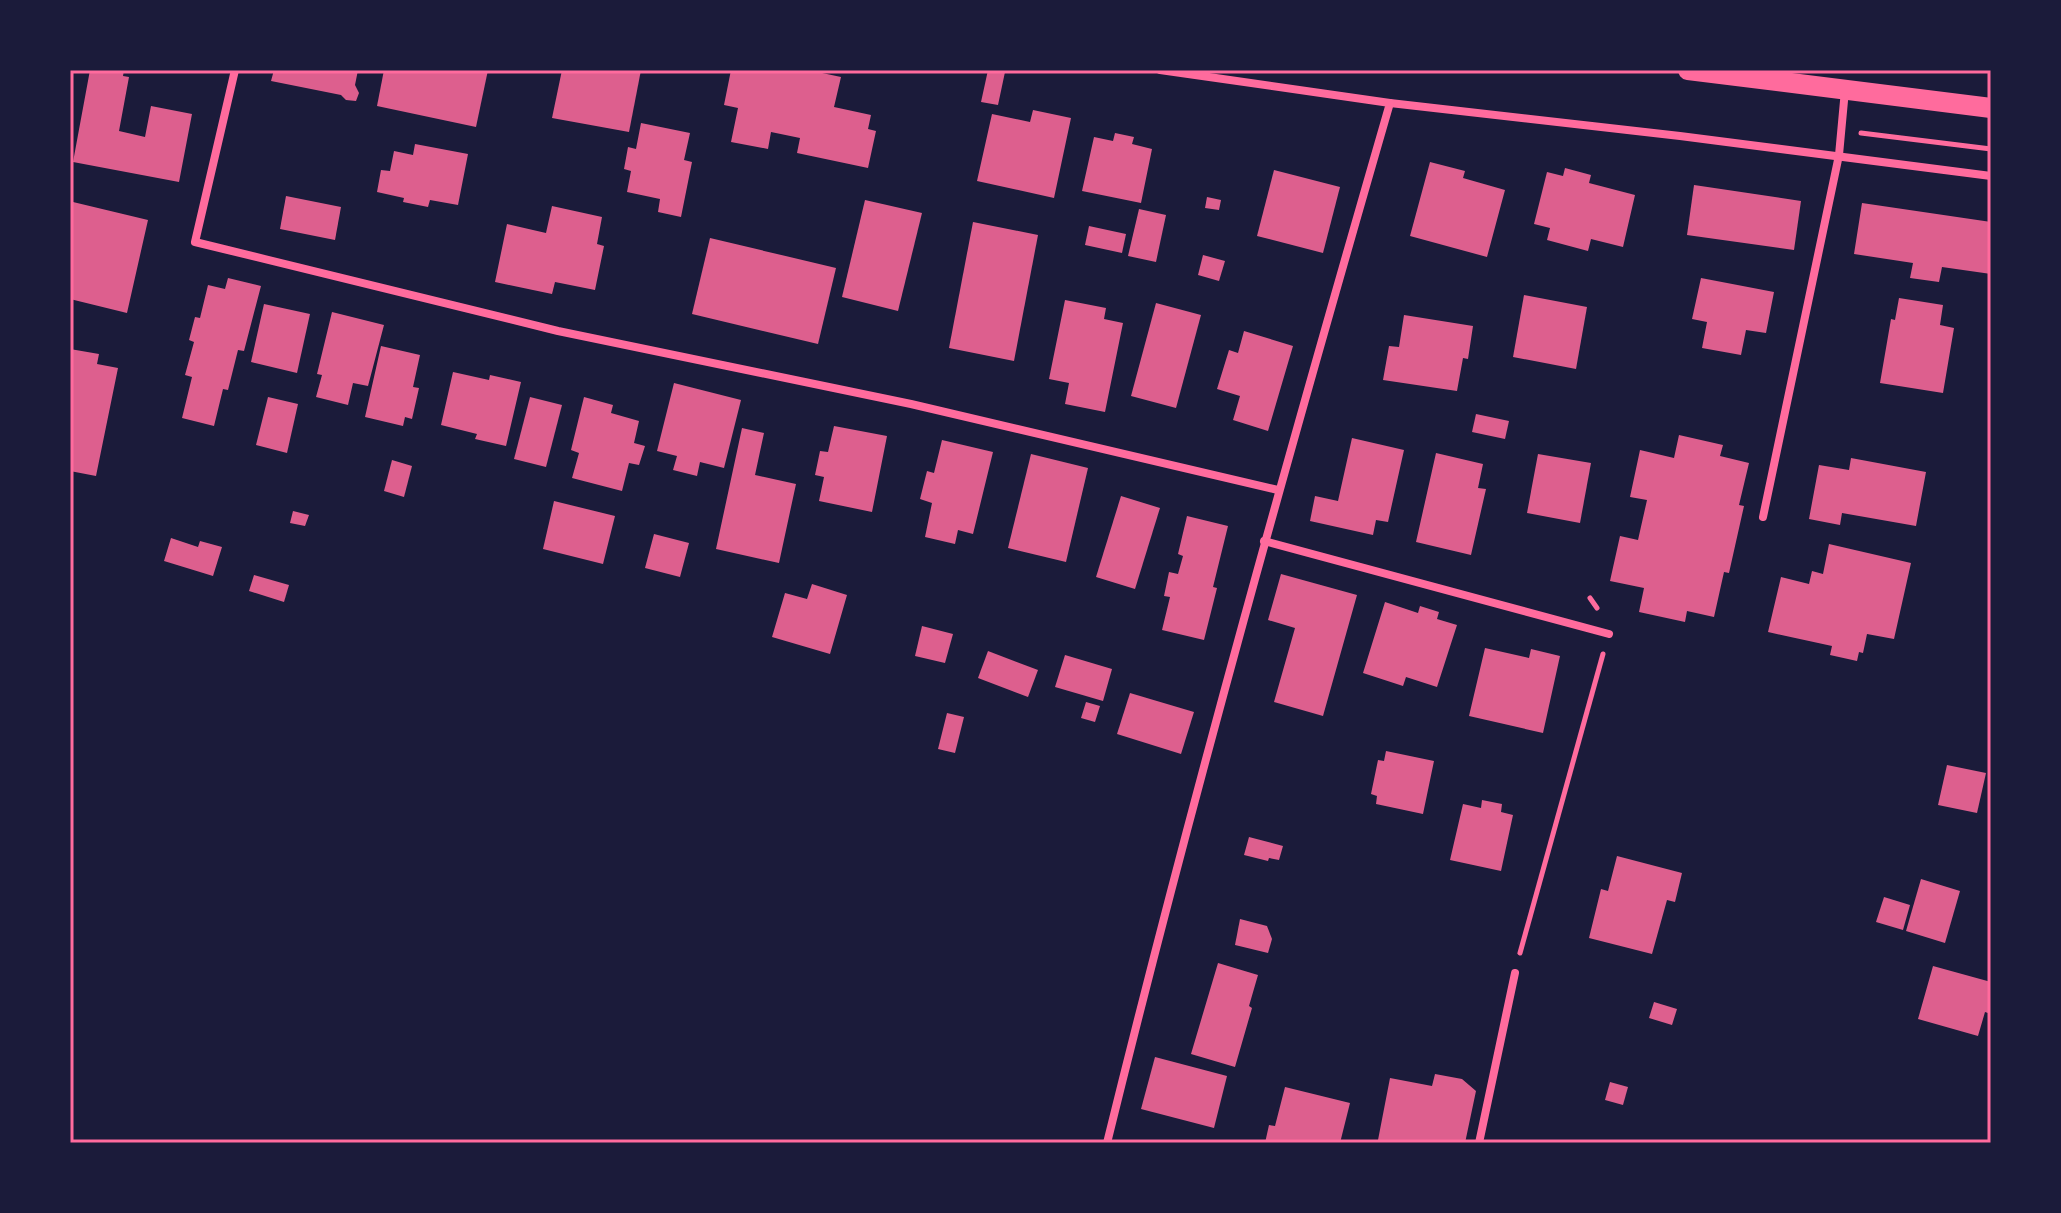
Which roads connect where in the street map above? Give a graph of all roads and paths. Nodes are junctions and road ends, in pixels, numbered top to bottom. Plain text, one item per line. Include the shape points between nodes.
1 (235, 70) edge
2 (1160, 70) edge
3 (1688, 70) edge
4 (1845, 90) junction
5 (1390, 103) junction
6 (1991, 108) edge
7 (1841, 130) junction
8 (1991, 149) edge
9 (1839, 155) junction
10 (1991, 176) edge
11 (1278, 490) junction
12 (1763, 517) dead end
13 (1264, 541) junction
14 (1609, 634) joint
15 (1515, 973) joint
16 (1107, 1143) edge
17 (1479, 1143) edge

1 - 11 street via 195,242 558,331 911,404
2 - 5 street
3 - 4 main road
4 - 6 main road
4 - 7 street
5 - 9 street
5 - 11 street
7 - 8 path
7 - 9 street
9 - 10 street
9 - 12 street
11 - 13 street
13 - 14 street
13 - 16 street
14 - 15 path
15 - 17 street

